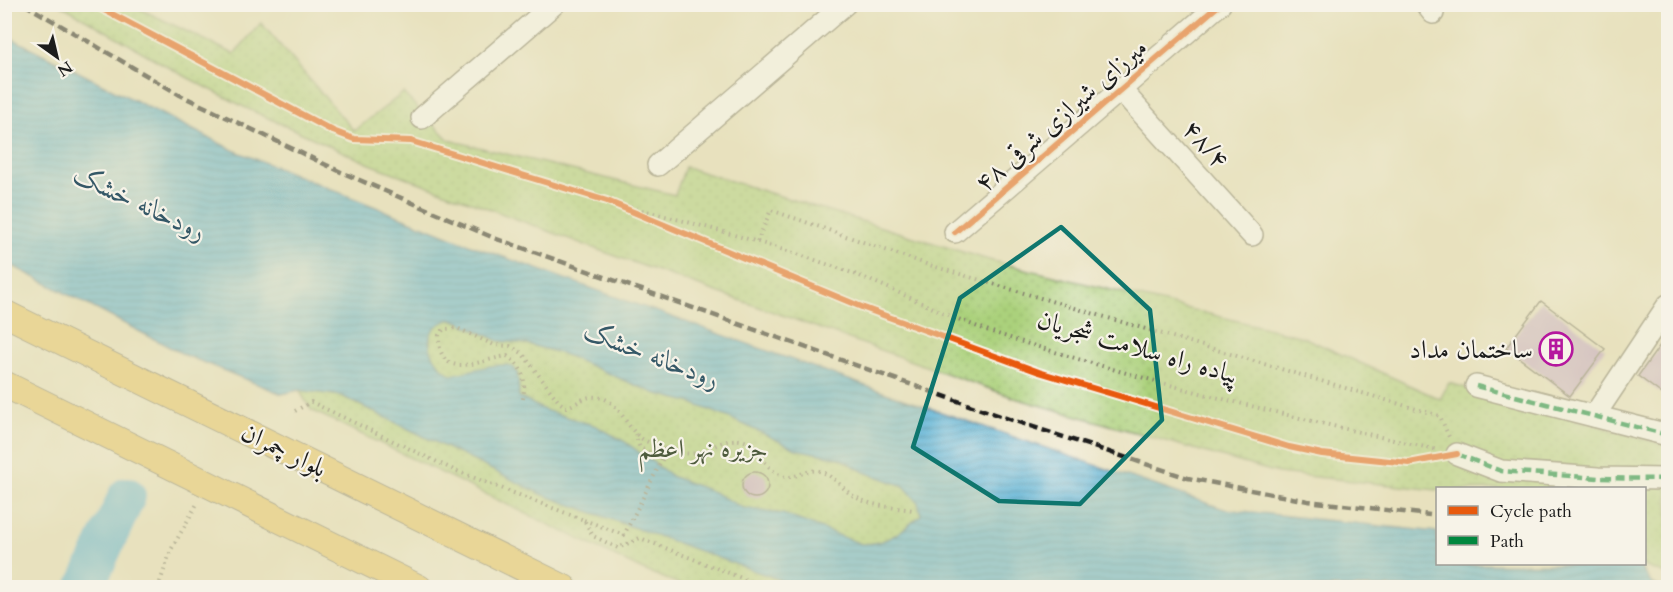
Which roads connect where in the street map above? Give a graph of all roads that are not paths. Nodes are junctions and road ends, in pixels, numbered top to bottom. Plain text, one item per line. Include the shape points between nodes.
1 (554, 4) edge
2 (845, 4) edge
3 (1220, 4) edge
4 (1120, 90) junction
5 (422, 118) dead end
6 (658, 165) dead end
7 (955, 232) dead end
8 (1252, 235) dead end
9 (1668, 305) edge
10 (4, 313) edge
11 (4, 384) edge
12 (1476, 386) dead end
13 (1594, 416) junction
14 (1668, 435) edge
15 (1447, 456) road end
16 (1668, 479) edge
17 (419, 588) edge
18 (564, 588) edge

1 - 5 street
2 - 6 street
3 - 4 street, ۴۸ میرزای شیرازی شرقی
4 - 7 street, ۴۸ میرزای شیرازی شرقی
4 - 8 street, ۴۸/۴
9 - 13 street
10 - 18 main road, بلوار چمران
11 - 17 main road
12 - 13 street
13 - 14 street
15 - 16 street via 1502,471

